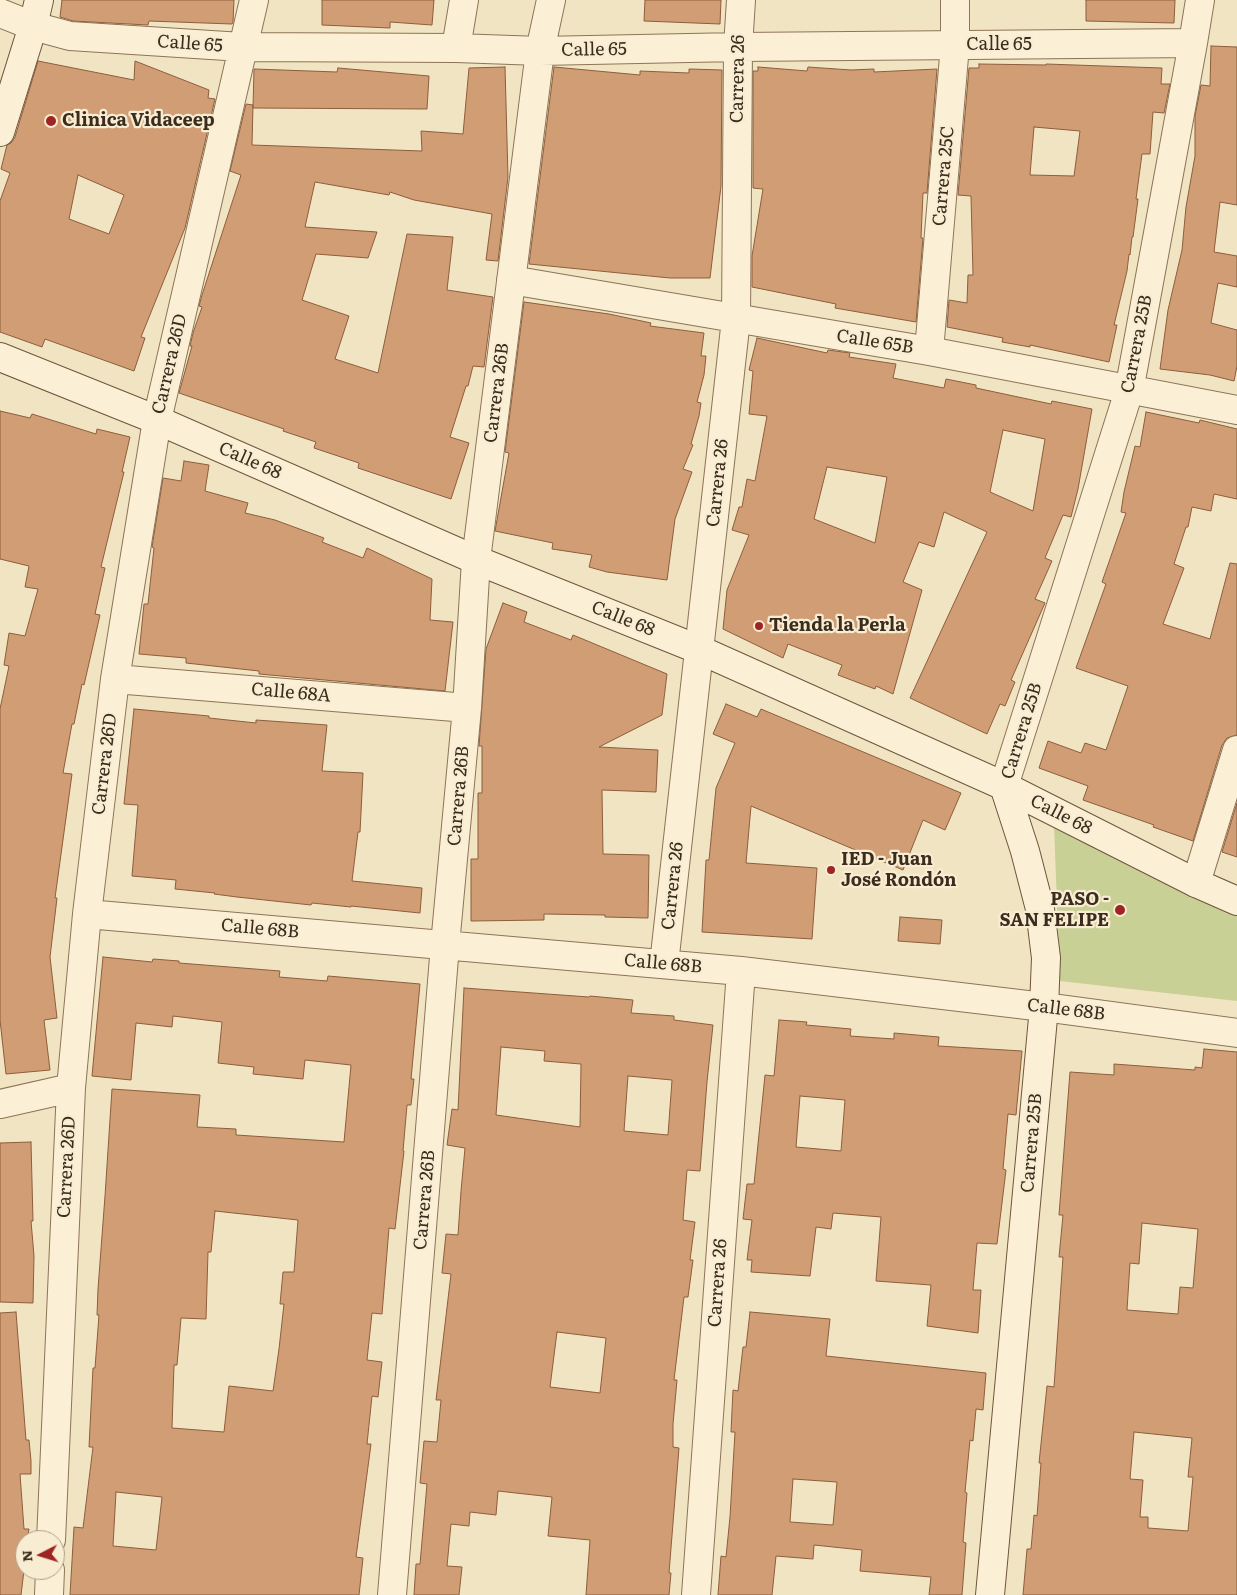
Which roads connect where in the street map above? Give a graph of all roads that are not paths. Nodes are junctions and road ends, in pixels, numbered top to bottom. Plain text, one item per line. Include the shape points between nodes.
1 (39, 0) edge
2 (254, 0) edge
3 (464, 0) edge
4 (551, 0) edge
5 (741, 0) edge
6 (955, 0) edge
7 (1200, 0) edge
8 (0, 13) edge
9 (33, 26) junction
10 (1193, 44) junction
11 (955, 45) junction
12 (242, 47) junction
13 (738, 47) junction
14 (456, 48) junction
15 (540, 51) junction
16 (0, 132) edge
17 (511, 280) junction
18 (736, 319) junction
19 (929, 352) junction
20 (0, 357) edge
21 (1129, 391) junction
22 (1237, 410) edge
23 (157, 420) junction
24 (476, 560) junction
25 (700, 650) junction
26 (115, 679) junction
27 (467, 708) junction
28 (1237, 750) edge
29 (1004, 786) junction
30 (1196, 883) junction
31 (1237, 901) edge
32 (88, 914) junction
33 (445, 945) junction
34 (664, 964) junction
35 (741, 971) junction
36 (1044, 1007) junction
37 (1237, 1032) edge
38 (71, 1088) junction
39 (0, 1104) edge
40 (51, 1530) edge
41 (50, 1580) edge
42 (49, 1595) edge
43 (392, 1595) edge
44 (696, 1595) edge
45 (990, 1595) edge

1 - 9 street
2 - 12 street, Carrera 26D
3 - 14 street
4 - 15 street, Carrera 26B
5 - 13 street, Carrera 26
6 - 11 street, Carrera 25C
7 - 10 street, Carrera 25B
8 - 9 street, Calle 65
9 - 12 street, Calle 65 via 70,36
9 - 16 street
10 - 11 street, Calle 65
10 - 21 street, Carrera 25B
11 - 13 street, Calle 65
11 - 19 street, Carrera 25C
12 - 14 street, Calle 65
12 - 23 street, Carrera 26D
13 - 15 street, Calle 65
13 - 18 street, Carrera 26
14 - 15 street, Calle 65
15 - 17 street, Carrera 26B
17 - 18 street, Calle 65B
17 - 24 street, Carrera 26B
18 - 19 street, Calle 65B
18 - 25 street, Carrera 26
19 - 21 street, Calle 65B
20 - 23 street, Calle 68
21 - 22 street, Calle 65B
21 - 29 street, Carrera 25B
23 - 24 street, Calle 68
23 - 26 street, Carrera 26D
24 - 25 street, Calle 68
24 - 27 street, Carrera 26B
25 - 29 street, Calle 68
25 - 34 street, Carrera 26
26 - 27 street, Calle 68A
26 - 32 street, Carrera 26D
27 - 33 street, Carrera 26B
28 - 30 street
29 - 30 street, Calle 68
29 - 36 street, Carrera 25B via 1040,909 1046,958
30 - 31 street, Calle 68
32 - 33 street, Calle 68B
32 - 38 street, Carrera 26D
33 - 34 street, Calle 68B
33 - 43 street, Carrera 26B
34 - 35 street, Calle 68B
35 - 36 street, Calle 68B
35 - 44 street, Carrera 26
36 - 37 street, Calle 68B
36 - 45 street, Carrera 25B
38 - 39 street
38 - 40 street, Carrera 26D
41 - 42 street

